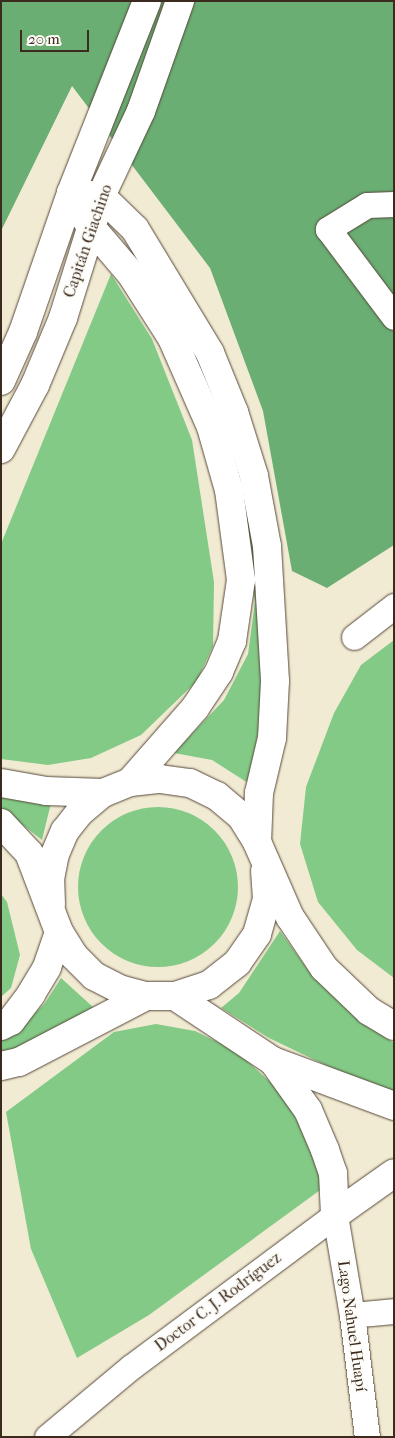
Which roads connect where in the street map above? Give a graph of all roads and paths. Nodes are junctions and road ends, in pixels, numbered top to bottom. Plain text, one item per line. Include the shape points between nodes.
1 (147, 1) edge
2 (180, 1) edge
3 (71, 193) junction
4 (101, 196) junction
5 (394, 204) edge
6 (90, 226) junction
7 (394, 317) edge
8 (1, 381) edge
9 (1, 449) edge
10 (394, 606) edge
11 (354, 637) dead end
12 (130, 782) junction
13 (1, 783) edge
14 (103, 793) junction
15 (1, 823) edge
16 (261, 853) junction
17 (51, 904) junction
18 (59, 932) junction
19 (146, 996) junction
20 (175, 996) junction
21 (1, 1026) edge
22 (394, 1026) edge
23 (273, 1061) junction
24 (1, 1066) edge
25 (394, 1106) edge
26 (394, 1173) edge
27 (334, 1215) junction
28 (394, 1310) edge
29 (352, 1315) junction
30 (58, 1433) edge
31 (366, 1437) edge

1 - 3 main road, Capitán Giachino
2 - 4 main road, Capitán Giachino via 141,111
3 - 4 main road
3 - 6 main road
3 - 8 main road, Capitán Giachino via 23,332
4 - 6 main road, Capitán Giachino
4 - 16 main road via 135,229 210,353 234,412 254,476 267,546 275,681 272,738 259,794
5 - 7 street via 367,205 328,229
6 - 9 main road, Capitán Giachino via 63,318 35,385
6 - 12 main road via 131,274 172,338 212,428 228,490 241,580 232,641 219,672 195,708
10 - 11 street
12 - 14 main road
12 - 16 main road via 160,779 197,786 217,796 241,816
13 - 14 main road via 46,791
14 - 17 main road via 80,812 65,831 55,854 50,879
15 - 17 main road via 29,853
16 - 20 main road via 267,899 257,934 237,963 209,985
16 - 22 main road via 290,917 324,968 369,1011
17 - 18 main road
18 - 19 main road via 74,956 94,976 119,989
18 - 21 main road via 47,967 31,994 11,1021
19 - 20 main road
19 - 24 main road via 19,1062
20 - 23 main road
23 - 25 main road
23 - 27 main road via 308,1110 325,1150 333,1174
26 - 27 main road, Doctor C. J. Rodríguez
27 - 29 street, Lago Nahuel Huapí
27 - 30 street, Doctor C. J. Rodríguez via 130,1367
28 - 29 street
29 - 31 street, Lago Nahuel Huapí

